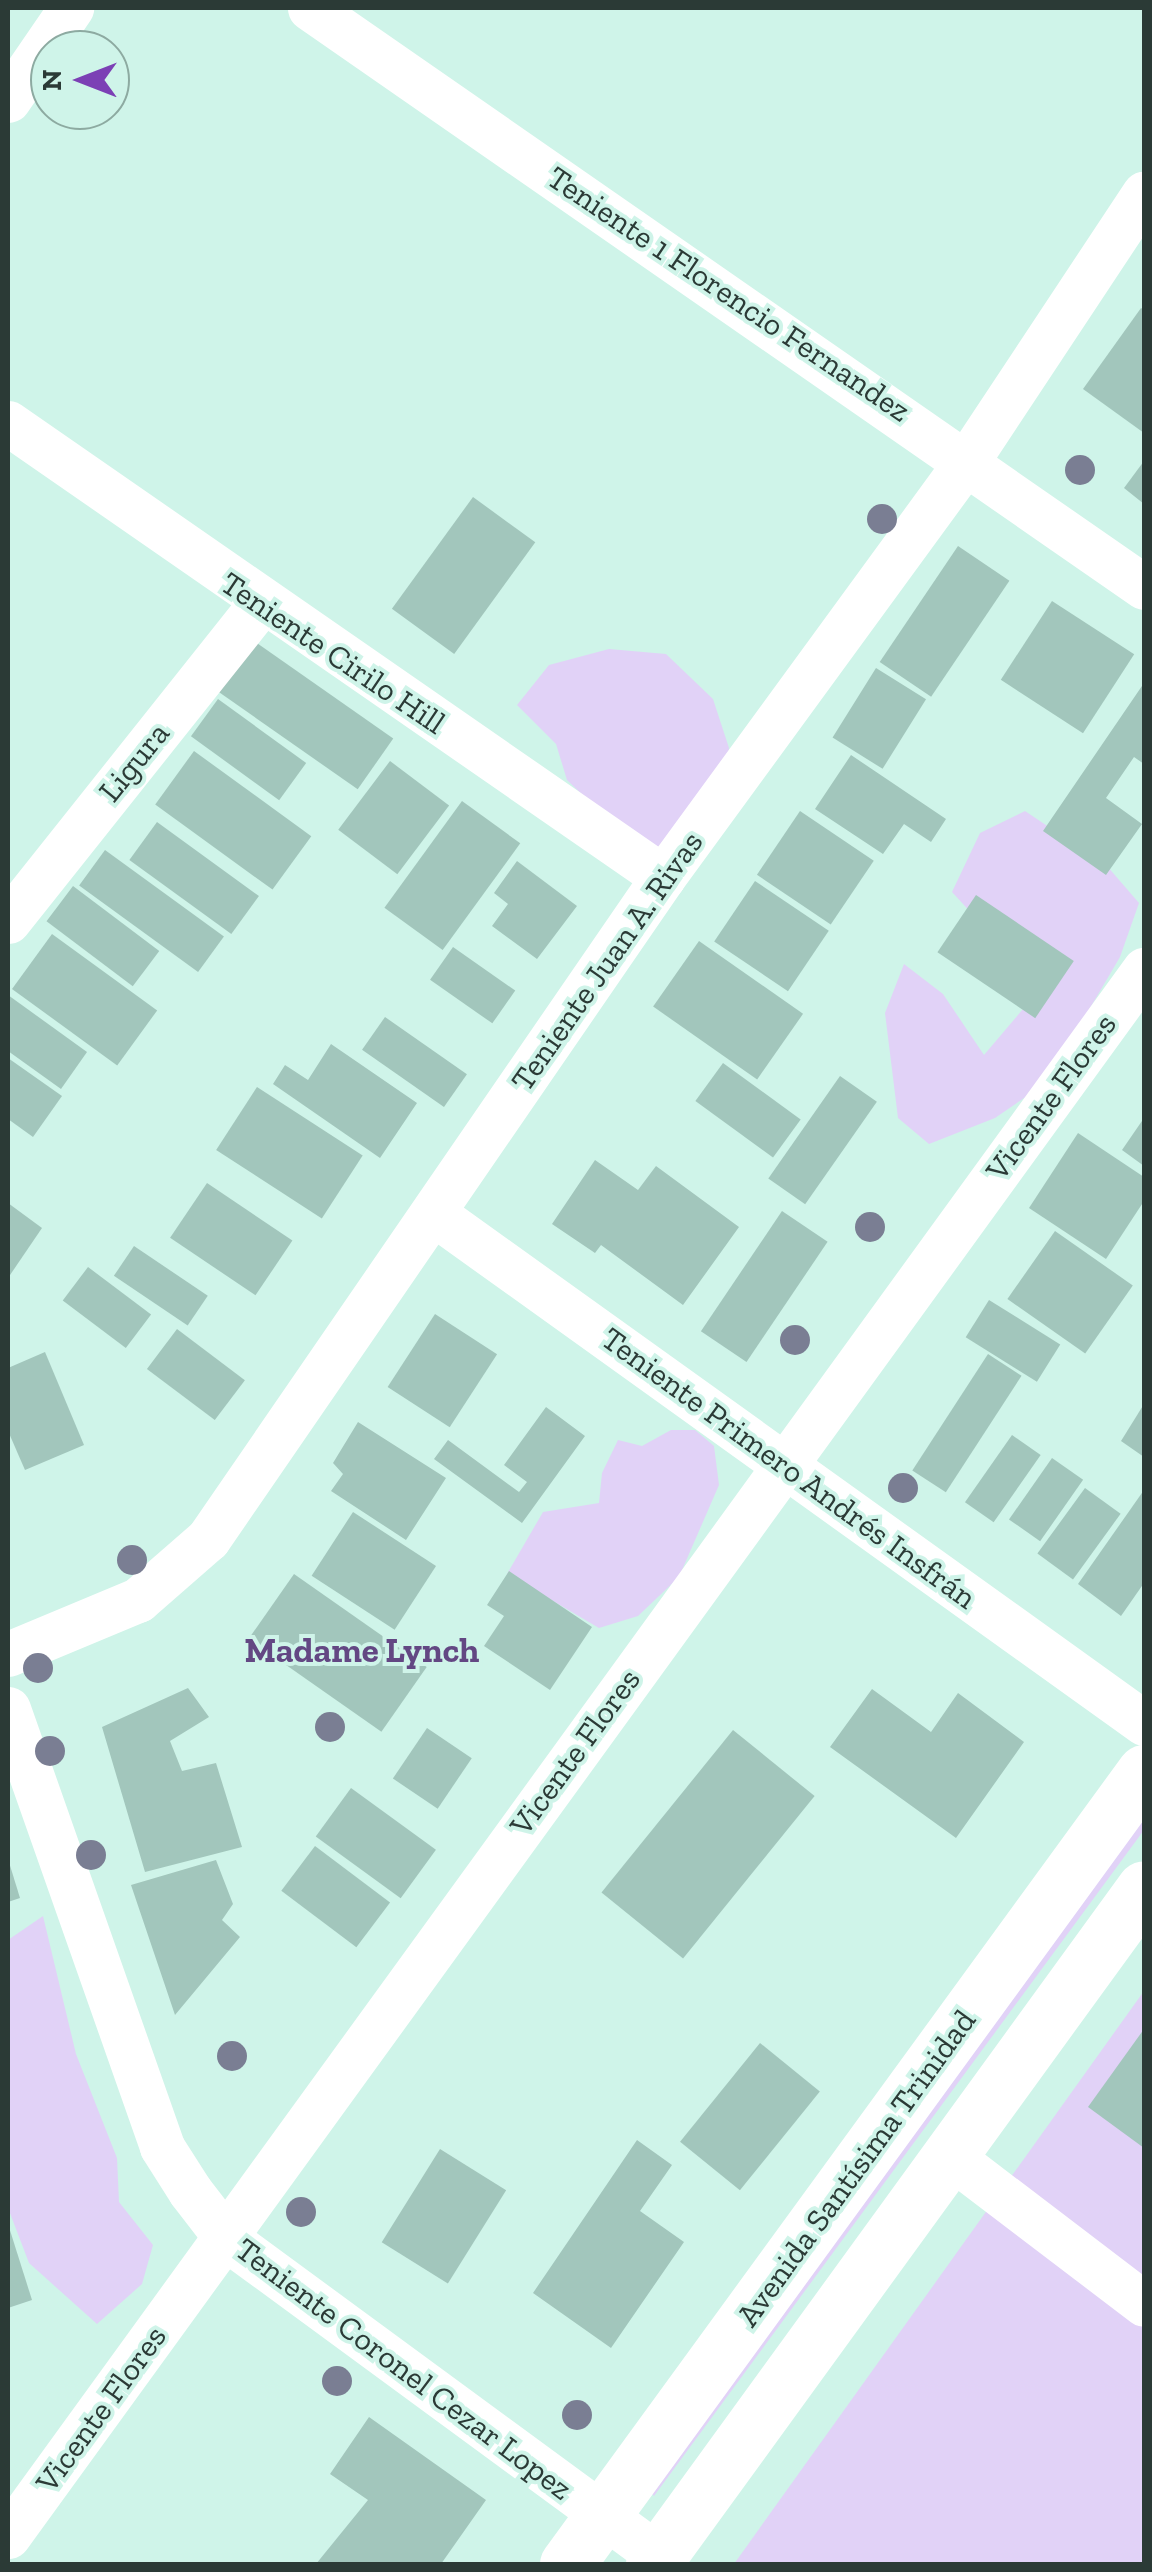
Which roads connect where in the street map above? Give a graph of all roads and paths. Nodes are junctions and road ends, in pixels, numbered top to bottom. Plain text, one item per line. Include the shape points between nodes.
1 (71, 8) edge
2 (310, 8) edge
3 (8, 100) edge
4 (1144, 194) edge
5 (8, 423) edge
6 (969, 458) junction
7 (1144, 587) edge
8 (260, 604) junction
9 (662, 877) junction
10 (8, 921) edge
11 (1144, 970) edge
12 (433, 1214) junction
13 (781, 1463) junction
14 (8, 1654) edge
15 (8, 1710) edge
16 (1144, 1724) edge
17 (1144, 1772) edge
18 (1144, 1888) edge
19 (950, 2156) junction
20 (227, 2239) junction
21 (1144, 2304) edge
22 (602, 2516) junction
23 (8, 2536) edge
24 (656, 2560) edge
25 (567, 2564) edge

1 - 3 street
2 - 6 street, Teniente 1 Florencio Fernandez
4 - 6 street, Teniente Juan A. Rivas
5 - 8 street, Teniente Cirilo Hill
6 - 7 street, Teniente 1 Florencio Fernandez
6 - 9 street, Teniente Juan A. Rivas
8 - 9 street, Teniente Cirilo Hill
8 - 10 street, Ligura
9 - 12 street, Teniente Juan A. Rivas
11 - 13 street, Vicente Flores
12 - 13 street, Teniente Primero Andrés Insfrán
12 - 14 street, Teniente Juan A. Rivas via 208,1539 138,1600
13 - 16 street, Teniente Primero Andrés Insfrán
13 - 20 street, Vicente Flores
15 - 20 street, Teniente Coronel Cezar Lopez via 162,2146
17 - 22 main road, Avenida Santísima Trinidad
18 - 19 main road
19 - 21 street
19 - 24 main road
20 - 22 street, Teniente Coronel Cezar Lopez
20 - 23 street, Vicente Flores
22 - 24 street, Teniente Coronel Cezar Lopez
22 - 25 main road, Avenida Santísima Trinidad

